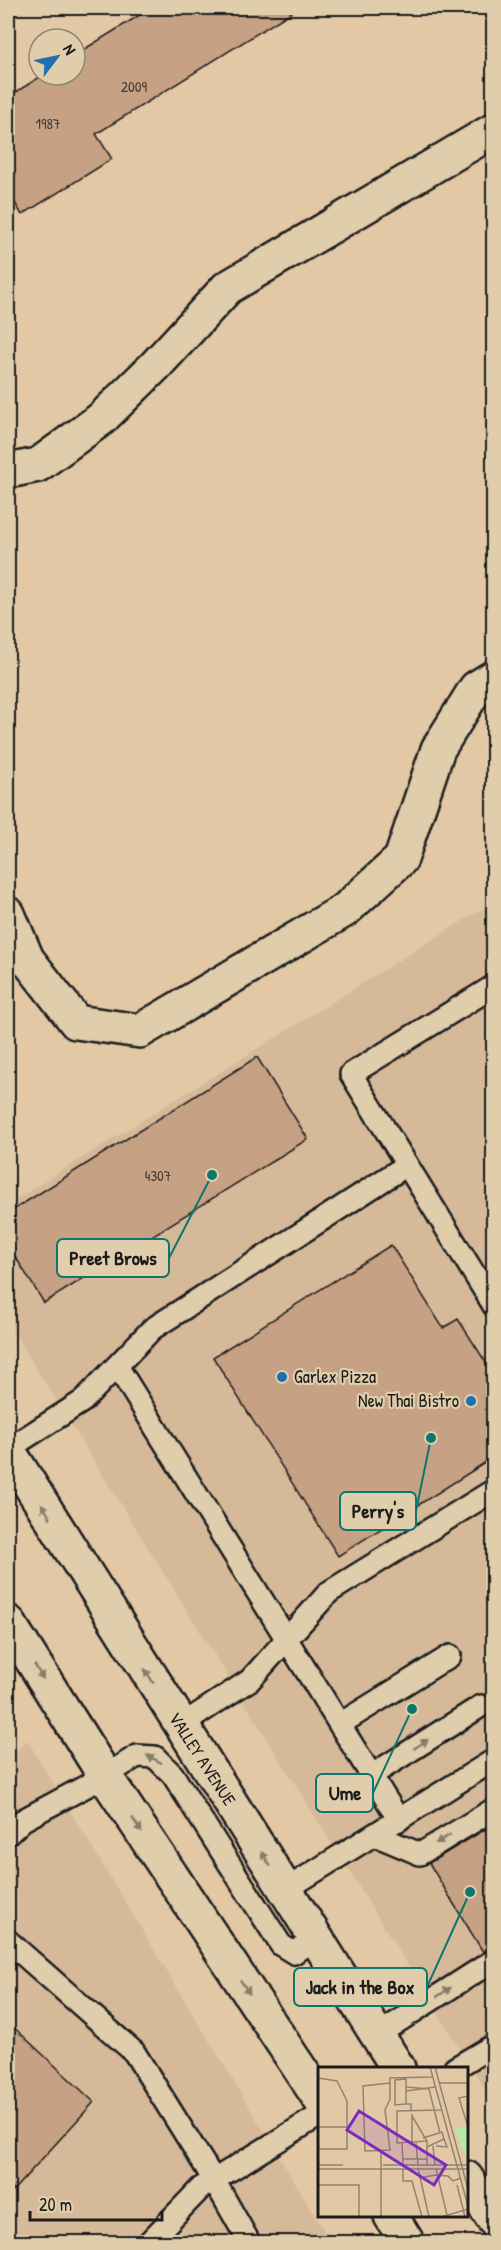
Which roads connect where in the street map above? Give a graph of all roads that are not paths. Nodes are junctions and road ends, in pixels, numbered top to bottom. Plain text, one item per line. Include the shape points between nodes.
1 (494, 130) edge
2 (8, 471) edge
3 (494, 677) edge
4 (8, 914) edge
5 (494, 986) edge
6 (407, 1165) junction
7 (494, 1306) edge
8 (117, 1366) junction
9 (8, 1449) edge
10 (494, 1490) edge
11 (8, 1622) edge
12 (287, 1639) junction
13 (450, 1656) dead end
14 (481, 1706) dead end
15 (340, 1724) junction
16 (180, 1726) junction
17 (494, 1760) edge
18 (105, 1776) junction
19 (372, 1776) junction
20 (494, 1809) edge
21 (399, 1820) junction
22 (8, 1834) edge
23 (375, 1835) junction
24 (285, 1890) junction
25 (315, 1938) junction
26 (8, 1941) edge
27 (494, 1960) edge
28 (377, 2035) junction
29 (494, 2045) edge
30 (397, 2067) edge
31 (457, 2067) edge
32 (318, 2096) edge
33 (318, 2116) edge
34 (214, 2180) junction
35 (468, 2181) edge
36 (494, 2220) edge
37 (149, 2242) edge
38 (249, 2242) edge

1 - 2 main road via 227,288 100,419 38,465
3 - 4 main road via 476,688 438,749 401,859 345,910 140,1031 76,1022 27,958
5 - 6 lane via 351,1074
6 - 7 lane
6 - 8 lane via 152,1329
8 - 9 lane via 83,1401
8 - 12 lane
16 -> 9 main road, VALLEY AVENUE
10 - 12 lane via 329,1592
11 -> 18 main road
12 - 15 lane
12 - 16 lane via 250,1680
13 - 15 lane
19 -> 14 lane
15 - 19 lane
24 -> 16 main road, VALLEY AVENUE
17 - 21 lane
18 - 22 lane via 23,1820
25 -> 18 lane via 294,1953 281,1945 173,1775 155,1757 137,1756
18 -> 32 main road
19 - 21 lane
20 -> 23 lane via 420,1854
21 - 23 lane
23 - 24 lane
24 - 25 main road, VALLEY AVENUE
25 - 28 main road, VALLEY AVENUE
26 - 34 lane via 134,2052
28 -> 27 lane
28 - 30 main road, VALLEY AVENUE
29 - 31 lane
33 - 34 lane
34 - 37 lane via 201,2188
34 - 38 lane
35 - 36 main road

